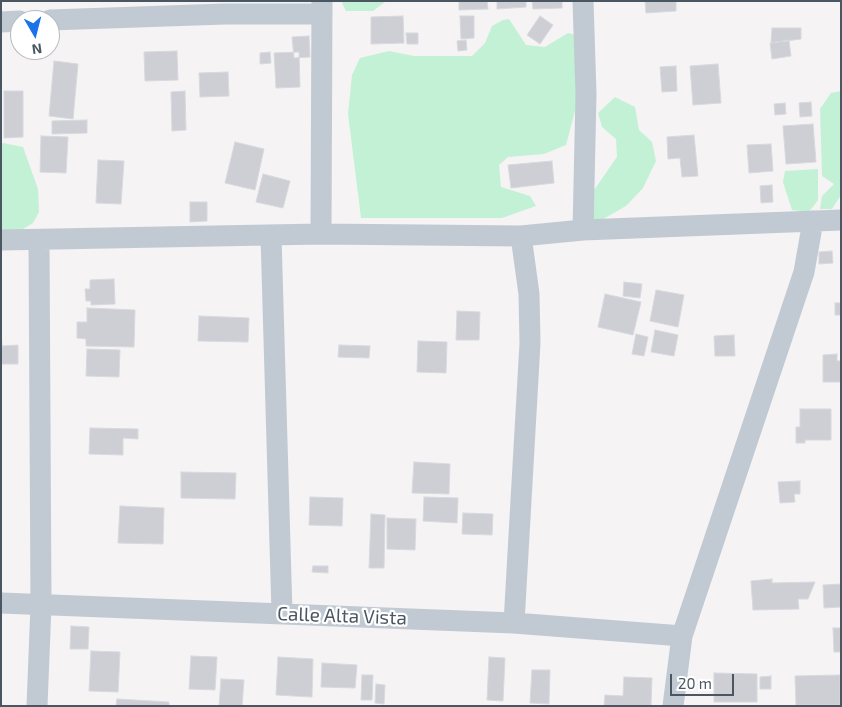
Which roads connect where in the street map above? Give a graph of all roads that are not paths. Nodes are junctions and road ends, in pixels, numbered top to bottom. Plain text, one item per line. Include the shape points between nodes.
1 (583, 1) edge
2 (225, 8) edge
3 (322, 8) edge
4 (60, 19) edge
5 (841, 220) edge
6 (813, 221) junction
7 (583, 230) junction
8 (321, 234) junction
9 (271, 236) junction
10 (522, 236) junction
11 (1, 240) edge
12 (39, 241) junction
13 (1, 603) edge
14 (41, 605) junction
15 (282, 613) junction
16 (514, 623) junction
17 (682, 636) junction
18 (37, 706) edge
19 (673, 706) edge

1 - 7 street via 586,94
2 - 3 street
2 - 4 street
3 - 8 street
5 - 6 street
6 - 7 street
6 - 17 street via 804,272
7 - 10 street
8 - 9 street
8 - 10 street
9 - 12 street
9 - 15 street
10 - 16 street via 529,294 530,343
11 - 12 street
12 - 14 street
13 - 14 street, Calle Alta Vista
14 - 15 street, Calle Alta Vista
14 - 18 street
15 - 16 street, Calle Alta Vista
16 - 17 street, Calle Alta Vista
17 - 19 street

